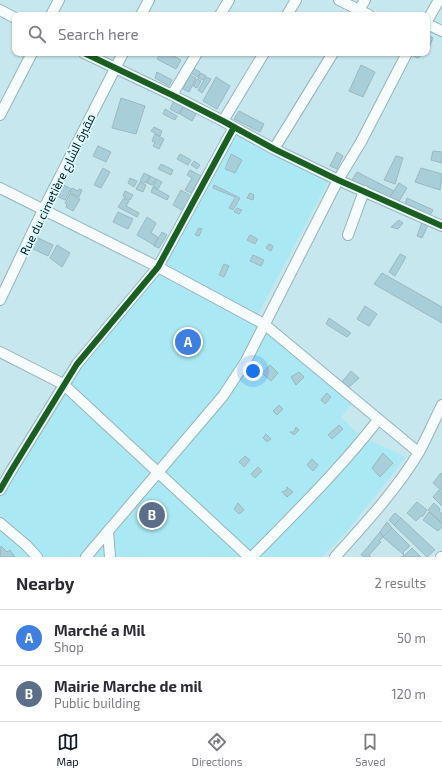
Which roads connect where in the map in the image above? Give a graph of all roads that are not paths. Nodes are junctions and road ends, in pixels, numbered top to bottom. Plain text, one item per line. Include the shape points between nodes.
1 (59, 0) edge
2 (149, 0) edge
3 (229, 0) edge
4 (296, 0) edge
5 (339, 0) edge
6 (365, 0) edge
7 (439, 0) edge
8 (0, 10) edge
9 (53, 12) edge
10 (143, 12) edge
11 (222, 12) edge
12 (289, 12) edge
13 (357, 12) edge
14 (12, 16) edge
15 (430, 16) edge
16 (430, 26) edge
17 (442, 32) edge
18 (30, 56) edge
19 (90, 56) edge
20 (121, 56) edge
21 (195, 56) edge
22 (262, 56) edge
23 (331, 56) edge
24 (405, 56) edge
25 (115, 68) junction
26 (172, 95) junction
27 (0, 115) edge
28 (223, 121) junction
29 (234, 127) junction
30 (274, 149) junction
31 (338, 180) junction
32 (0, 188) edge
33 (364, 191) junction
34 (43, 210) junction
35 (442, 226) edge
36 (348, 235) dead end
37 (158, 267) junction
38 (0, 300) edge
39 (264, 324) junction
40 (0, 352) edge
41 (63, 384) junction
42 (442, 405) edge
43 (378, 420) junction
44 (418, 452) junction
45 (158, 473) junction
46 (0, 490) edge
47 (0, 523) edge
48 (108, 531) junction
49 (37, 557) edge
50 (86, 557) edge
51 (110, 557) edge
52 (251, 557) edge
53 (335, 557) edge

1 - 9 street
2 - 10 street
3 - 11 street
4 - 12 street
5 - 13 street
6 - 13 street
7 - 15 street
8 - 14 street
16 - 17 street
18 - 27 street
19 - 25 street
20 - 25 street, Rue du cimetière مقبرة الشارع
21 - 26 street
22 - 28 street
23 - 30 street
24 - 31 street via 361,142
25 - 26 street
25 - 34 street, Rue du cimetière مقبرة الشارع
26 - 28 street
28 - 29 street
29 - 30 street
29 - 37 street
30 - 31 street
31 - 33 street
31 - 39 street
32 - 34 street
33 - 35 street
33 - 36 street
34 - 37 street
34 - 38 street, Rue du cimetière مقبرة الشارع
37 - 39 street
37 - 41 street
39 - 43 street
39 - 45 street via 246,361 223,396
40 - 41 street
41 - 45 street
41 - 46 street
42 - 44 street
43 - 44 street
43 - 52 street via 360,443
44 - 53 street via 388,495
45 - 48 street
45 - 52 street
47 - 49 street
48 - 50 street
48 - 51 street

